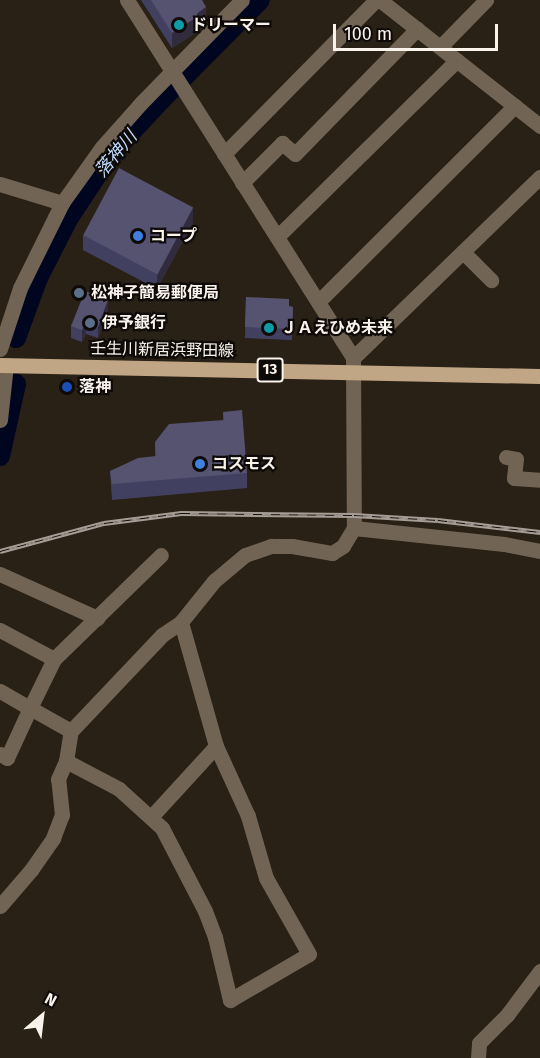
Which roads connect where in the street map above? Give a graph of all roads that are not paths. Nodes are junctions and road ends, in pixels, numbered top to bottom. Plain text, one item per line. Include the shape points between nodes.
1 (127, 0) edge
2 (242, 0) edge
3 (486, 0) edge
4 (381, 1) edge
5 (417, 29) junction
6 (440, 47) junction
7 (457, 60) junction
8 (177, 79) junction
9 (515, 106) junction
10 (540, 126) edge
11 (224, 154) junction
12 (540, 177) edge
13 (242, 183) junction
14 (0, 184) edge
15 (62, 203) junction
16 (277, 237) junction
17 (463, 252) junction
18 (491, 279) dead end
19 (318, 302) junction
20 (0, 349) edge
21 (3, 365) edge
22 (354, 365) junction
23 (540, 376) edge
24 (0, 420) edge
25 (506, 457) dead end
26 (540, 480) edge
27 (354, 528) junction
28 (540, 551) edge
29 (161, 555) dead end
30 (0, 574) edge
31 (97, 618) junction
32 (181, 622) junction
33 (0, 630) edge
34 (54, 658) junction
35 (0, 691) edge
36 (30, 708) junction
37 (71, 731) junction
38 (216, 746) junction
39 (0, 754) edge
40 (66, 761) junction
41 (152, 817) junction
42 (0, 906) edge
43 (540, 971) edge
44 (478, 1058) edge

1 - 8 street
2 - 8 street
3 - 6 street
4 - 5 street
4 - 11 street
5 - 6 street
5 - 13 street via 295,154 282,143
6 - 7 street
7 - 9 street
7 - 16 street
8 - 11 street
8 - 15 street via 102,147
9 - 10 street
9 - 19 street
11 - 13 street
12 - 17 street
13 - 16 street
14 - 15 street
15 - 20 street via 20,288
16 - 19 street
17 - 18 street
17 - 22 street
19 - 22 street
21 - 22 main road, 壬生川新居浜野田線 / 13
21 - 24 street
22 - 23 main road, 壬生川新居浜野田線 / 13
22 - 27 street
25 - 26 street via 516,459 514,478
27 - 28 street
27 - 32 street via 343,546 332,553 271,546 245,555 214,581
29 - 31 street
30 - 31 street
31 - 34 street
32 - 37 street via 162,635
32 - 38 street
33 - 34 street
34 - 36 street
35 - 36 street
36 - 37 street
36 - 39 street via 7,758
37 - 40 street
38 - 41 street
38 - 41 street via 248,816 266,878 309,954 230,1000 205,910 179,856
40 - 41 street via 104,779
40 - 42 street via 58,779 62,815 53,838
43 - 44 street via 507,1015 479,1043

